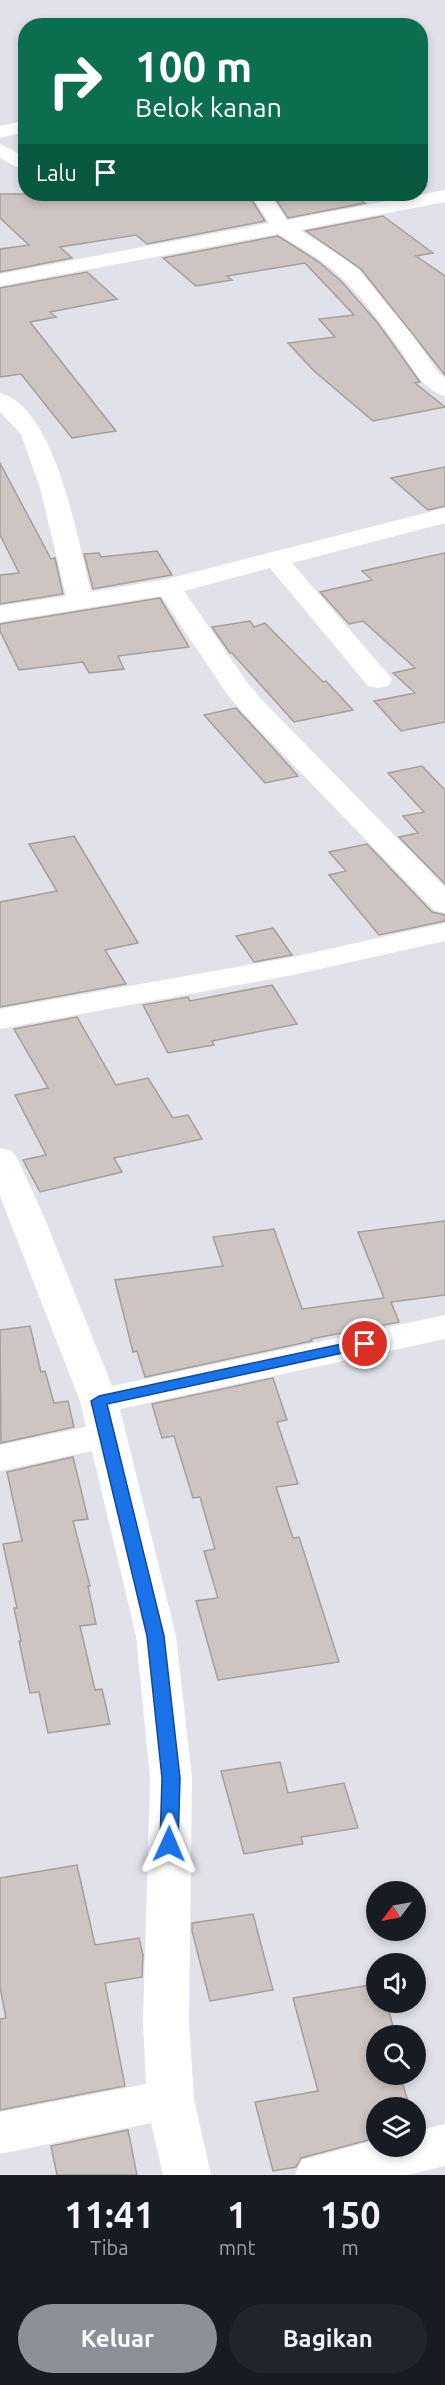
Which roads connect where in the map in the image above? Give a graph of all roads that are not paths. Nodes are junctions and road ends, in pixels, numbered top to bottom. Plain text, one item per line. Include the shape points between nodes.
1 (18, 128) edge
2 (0, 132) edge
3 (0, 150) edge
4 (18, 161) edge
5 (445, 196) edge
6 (428, 199) edge
7 (265, 201) edge
8 (419, 201) edge
9 (282, 227) junction
10 (0, 280) edge
11 (445, 389) edge
12 (0, 400) edge
13 (445, 515) edge
14 (276, 560) junction
15 (168, 587) junction
16 (80, 601) junction
17 (0, 614) edge
18 (378, 680) dead end
19 (445, 904) edge
20 (445, 932) edge
21 (0, 1019) edge
22 (0, 1158) edge
23 (445, 1328) edge
24 (104, 1418) junction
25 (0, 1458) edge
26 (170, 2099) junction
27 (0, 2133) edge
28 (445, 2145) edge
29 (187, 2175) edge
30 (319, 2175) edge

1 - 2 street
3 - 4 street
5 - 6 street
7 - 9 street
8 - 9 street
9 - 10 street
9 - 11 street via 351,275 429,376
12 - 16 street via 33,434 52,488
13 - 14 street
14 - 15 street
14 - 18 street
15 - 16 street
15 - 19 street via 252,706
16 - 17 street
20 - 21 street via 293,966
22 - 24 street via 28,1219
23 - 24 street
24 - 25 street
24 - 26 street via 156,1636 171,1778 166,2022
26 - 27 street
26 - 29 street
28 - 30 street

